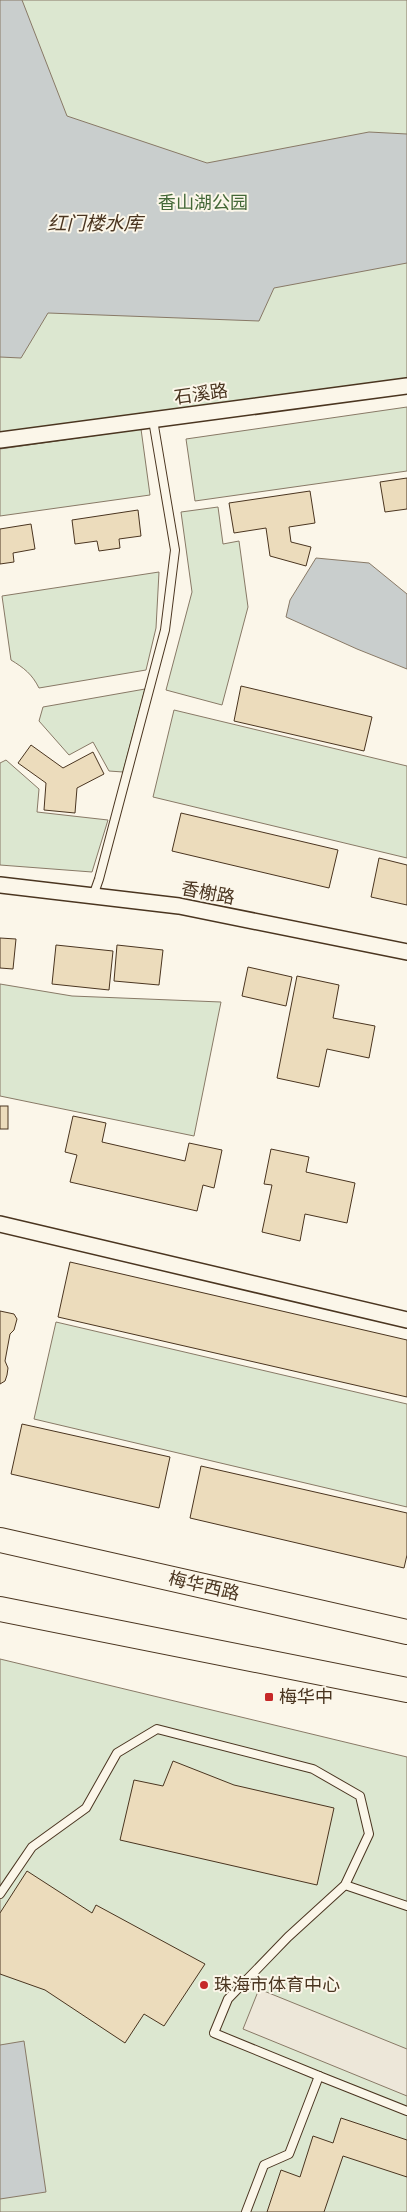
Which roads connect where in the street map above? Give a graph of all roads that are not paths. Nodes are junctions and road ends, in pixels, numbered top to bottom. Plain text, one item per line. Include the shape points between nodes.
1 (407, 386) edge
2 (153, 420) junction
3 (0, 440) edge
4 (0, 886) edge
5 (92, 896) junction
6 (407, 952) edge
7 (0, 1224) edge
8 (407, 1320) edge
9 (0, 1540) edge
10 (0, 1609) edge
11 (407, 1632) edge
12 (407, 1690) edge
13 (345, 1884) junction
14 (0, 1894) edge
15 (407, 1906) edge
16 (319, 2076) junction
17 (407, 2110) edge
18 (246, 2212) edge

1 - 2 street, 石溪路
2 - 3 street, 石溪路
2 - 5 lane via 175,550 166,630
4 - 5 street, 香榭路
5 - 6 street, 香榭路 via 180,906
7 - 8 street
9 - 11 main road, 梅华西路
10 - 12 main road
13 - 14 lane via 369,1834 360,1796 313,1769 157,1729 117,1753 86,1808 32,1847
13 - 15 lane
13 - 16 lane via 228,1999 214,2033
16 - 17 lane
16 - 18 lane via 289,2154 264,2165

